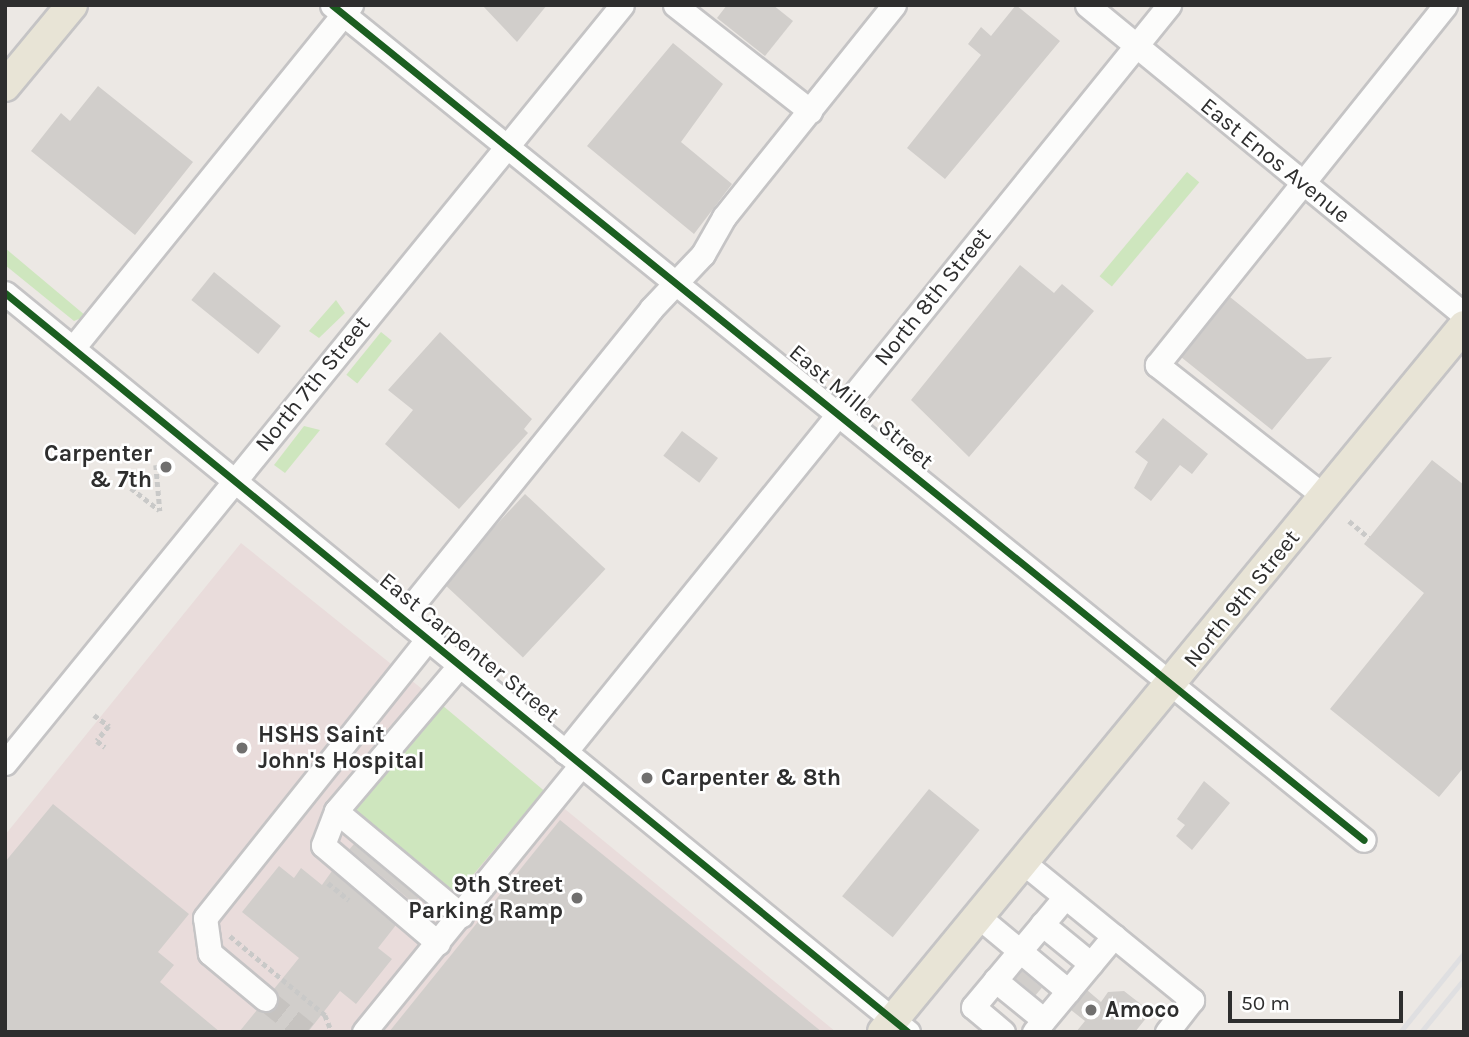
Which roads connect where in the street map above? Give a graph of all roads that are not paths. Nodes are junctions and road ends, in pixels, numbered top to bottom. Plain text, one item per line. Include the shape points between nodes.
1 (72, 5) edge
2 (622, 5) edge
3 (675, 5) edge
4 (894, 5) edge
5 (1087, 5) edge
6 (1169, 5) edge
7 (1445, 5) edge
8 (342, 8) edge
9 (1136, 46) junction
10 (5, 86) edge
11 (810, 111) junction
12 (509, 145) junction
13 (1301, 182) junction
14 (679, 281) junction
15 (5, 293) edge
16 (1464, 315) edge
17 (1464, 326) edge
18 (73, 348) junction
19 (839, 414) junction
20 (235, 480) junction
21 (1325, 497) junction
22 (402, 618) junction
23 (427, 640) junction
24 (459, 666) junction
25 (1171, 686) junction
26 (573, 758) junction
27 (5, 763) edge
28 (336, 811) junction
29 (1364, 840) dead end
30 (1024, 863) junction
31 (1065, 897) junction
32 (461, 915) junction
33 (979, 917) junction
34 (1042, 924) junction
35 (1114, 936) junction
36 (438, 943) junction
37 (1020, 951) junction
38 (1091, 964) junction
39 (995, 980) junction
40 (1068, 991) junction
41 (264, 999) tunnel mouth
42 (1039, 1026) edge
43 (895, 1028) edge
44 (364, 1032) edge
45 (1003, 1032) edge
46 (1167, 1032) edge

1 - 10 main road
2 - 12 street, North 7th Street
3 - 11 street
4 - 11 street
5 - 9 street, East Enos Avenue
6 - 9 street, North 8th Street
7 - 13 street
8 - 12 street, East Miller Street
8 - 18 street
9 - 13 street, East Enos Avenue
9 - 19 street, North 8th Street
11 - 14 street
12 - 14 street, East Miller Street
12 - 20 street, North 7th Street
13 - 16 street, East Enos Avenue
13 - 21 street via 1157,365
14 - 19 street, East Miller Street
14 - 22 street
15 - 18 street, East Carpenter Street
17 - 21 main road, North 9th Street
18 - 20 street, East Carpenter Street
19 - 25 street, East Miller Street
19 - 26 street, North 8th Street
20 - 22 street, East Carpenter Street
20 - 27 street, North 7th Street
21 - 25 main road, North 9th Street
22 - 23 street, East Carpenter Street
23 - 24 street, East Carpenter Street
23 - 41 street via 205,918 210,953
24 - 26 street, East Carpenter Street
24 - 28 street
25 - 29 street, East Miller Street
25 - 30 main road, North 9th Street
26 - 32 street, North 8th Street
26 - 43 street, East Carpenter Street
28 - 32 street
28 - 36 street via 323,845
30 - 31 street
30 - 33 main road, North 9th Street
31 - 34 street
31 - 35 street
32 - 36 street, North 8th Street
33 - 37 street
33 - 43 main road, North 9th Street
34 - 37 street
34 - 38 street
35 - 38 street
35 - 46 street via 1192,1000
36 - 44 street, North 8th Street
37 - 39 street
37 - 40 street
38 - 40 street
39 - 42 street
39 - 45 street via 973,1007
40 - 42 street

